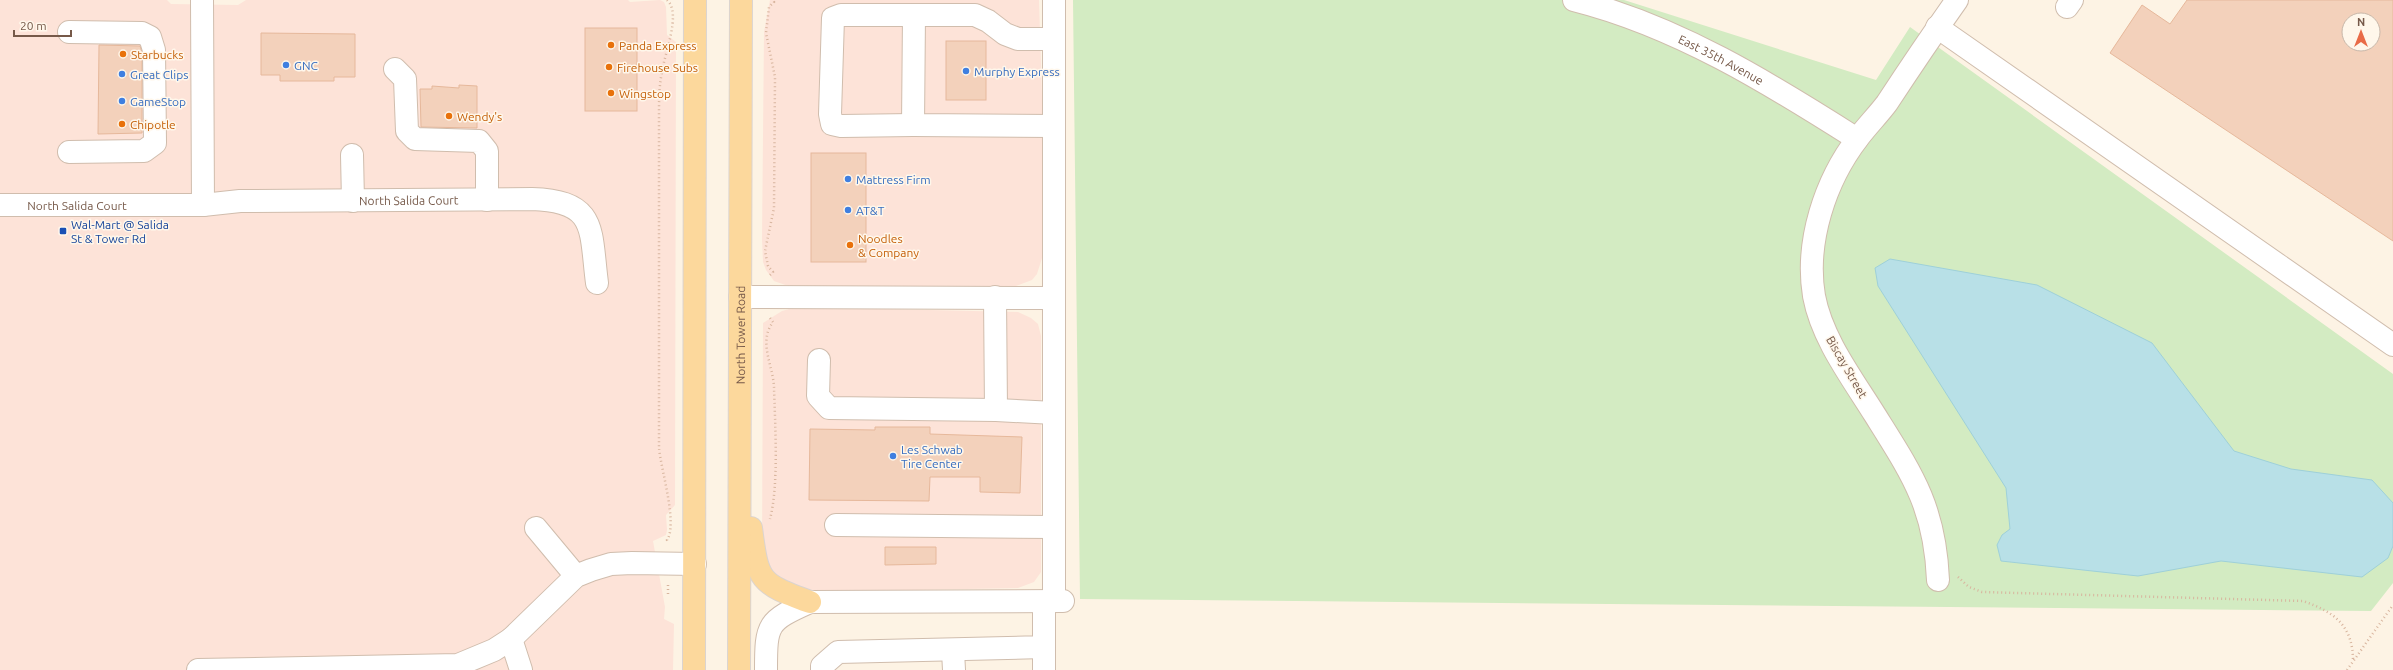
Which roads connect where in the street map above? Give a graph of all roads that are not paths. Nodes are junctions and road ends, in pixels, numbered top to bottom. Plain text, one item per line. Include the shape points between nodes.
1 (202, 0) edge
2 (695, 0) edge
3 (741, 0) edge
4 (1054, 0) edge
5 (1574, 0) edge
6 (1957, 0) edge
7 (914, 15) junction
8 (1938, 27) junction
9 (69, 32) dead end
10 (1054, 39) junction
11 (400, 76) dead end
12 (913, 125) junction
13 (1054, 126) junction
14 (1857, 139) junction
15 (69, 152) dead end
16 (352, 154) dead end
17 (487, 200) junction
18 (353, 201) junction
19 (0, 205) edge
20 (203, 205) junction
21 (597, 283) dead end
22 (740, 297) junction
23 (995, 297) junction
24 (1053, 298) junction
25 (2393, 345) edge
26 (819, 360) dead end
27 (996, 410) junction
28 (1054, 413) junction
29 (741, 458) junction
30 (836, 525) dead end
31 (1054, 527) junction
32 (536, 528) dead end
33 (694, 564) junction
34 (576, 576) junction
35 (1938, 580) road end
36 (810, 602) junction
37 (1054, 602) junction
38 (511, 639) junction
39 (1044, 648) junction
40 (954, 660) edge
41 (198, 670) edge
42 (521, 670) edge
43 (694, 670) edge
44 (739, 670) edge
45 (766, 670) edge
46 (822, 670) edge
47 (1044, 670) edge

1 - 20 street
2 - 33 main road
3 - 22 main road, North Tower Road
4 - 10 street
5 - 14 street, East 35th Avenue via 1628,18 1720,59 1757,78
6 - 8 street, Biscay Street
7 - 10 street via 975,15 1018,39
7 - 12 street
7 - 12 street via 842,15 833,18 830,114 832,124 841,126
8 - 14 street, Biscay Street via 1881,110
8 - 25 street
9 - 15 street via 142,33 150,37 154,50 155,143 144,151
10 - 13 street
11 - 17 street via 407,131 415,139 479,141 487,151
12 - 13 street
13 - 24 street
14 - 35 street, Biscay Street via 1829,189 1817,226 1812,261 1814,297 1828,337 1919,487 1934,537
16 - 18 street
17 - 18 street, North Salida Court
17 - 21 street, North Salida Court via 558,201 584,216 590,225
18 - 20 street, North Salida Court via 240,201
19 - 20 street, North Salida Court
22 - 23 street
22 - 29 main road, North Tower Road
23 - 24 street
23 - 27 street
24 - 28 street
26 - 27 street via 818,396 829,408
27 - 28 street
28 - 31 street
29 - 36 main road via 755,559 761,576 772,588
29 - 44 main road, North Tower Road
30 - 31 street
31 - 37 street
32 - 34 street
33 - 34 street via 611,564
33 - 43 main road
34 - 38 street
36 - 37 street
36 - 45 street via 779,617 770,626 766,640
37 - 39 street
38 - 41 street via 494,650 458,664
38 - 42 street
39 - 40 street
39 - 47 street
40 - 46 street via 838,652 822,666

